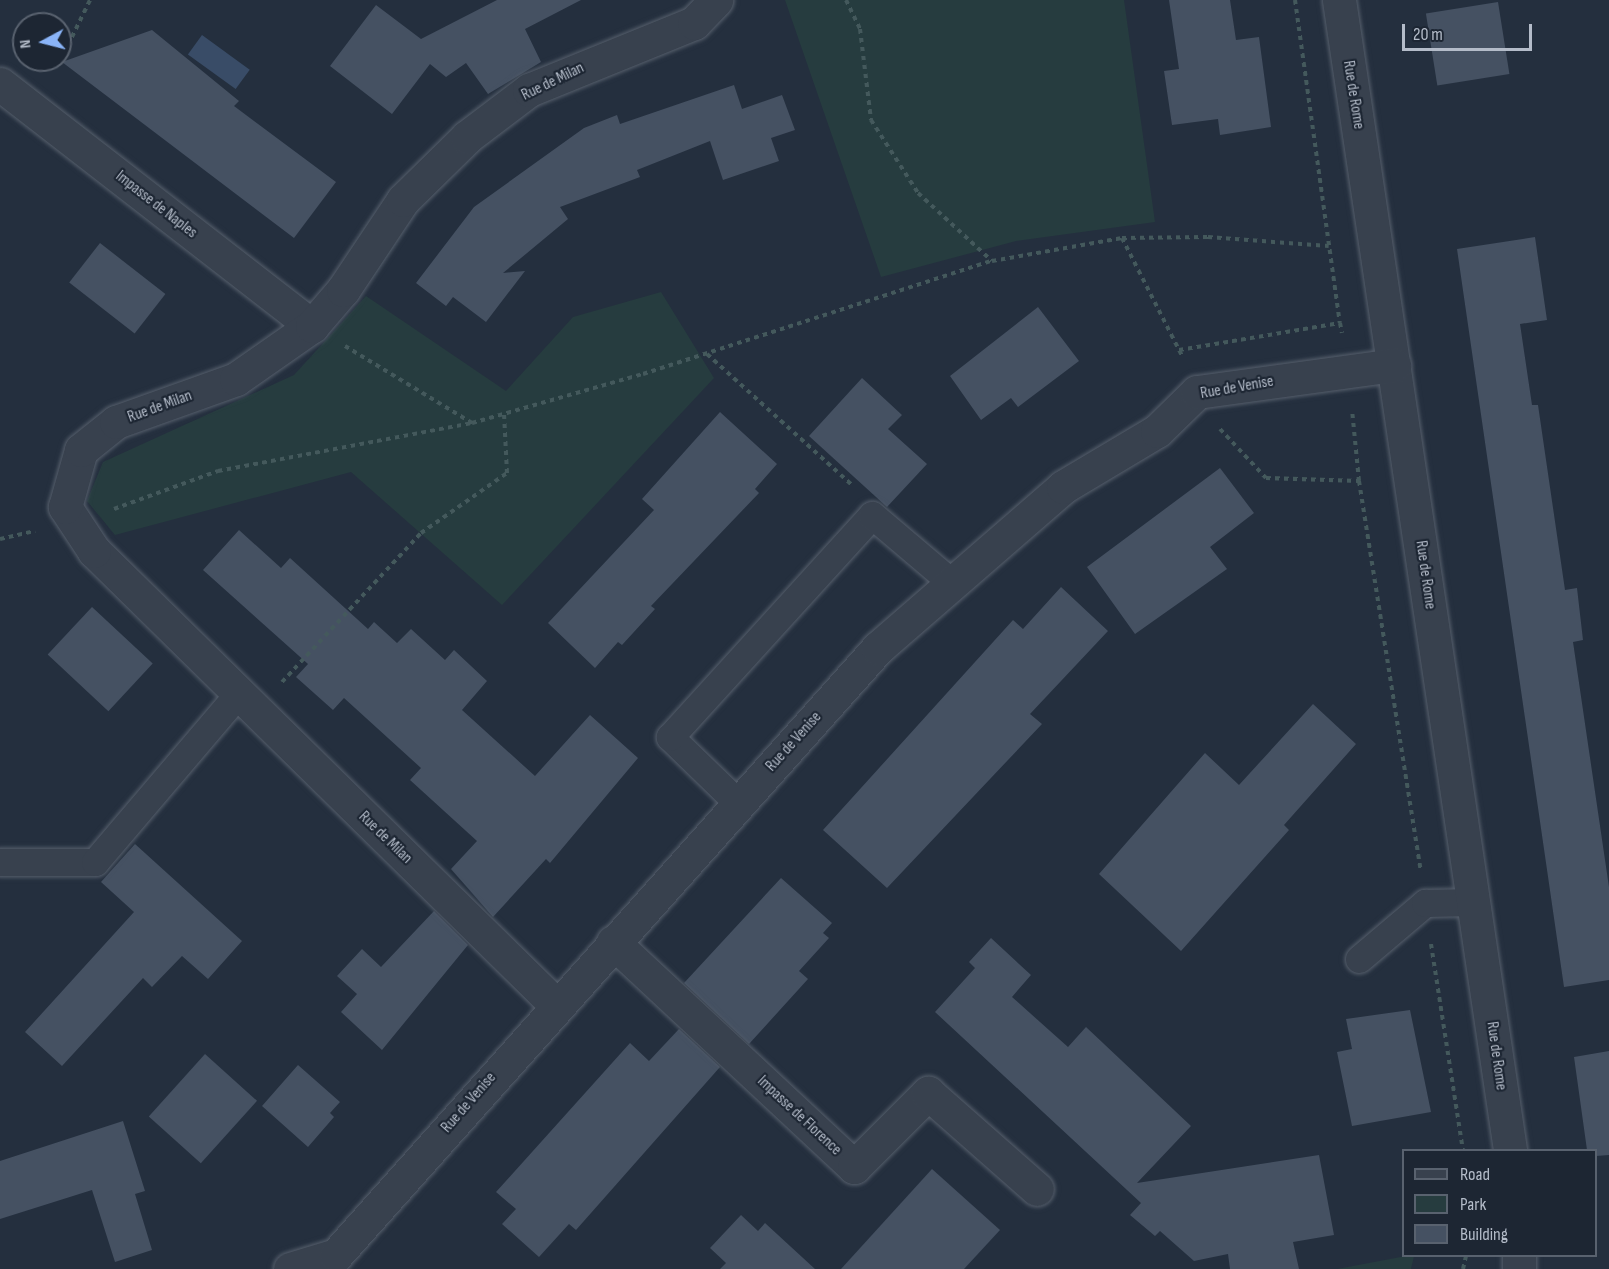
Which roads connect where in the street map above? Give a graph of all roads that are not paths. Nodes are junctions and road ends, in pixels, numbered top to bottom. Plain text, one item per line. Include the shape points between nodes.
1 (716, 0) edge
2 (1339, 0) edge
3 (0, 84) edge
4 (312, 326) junction
5 (1394, 364) junction
6 (951, 582) junction
7 (247, 702) junction
8 (738, 803) junction
9 (0, 862) edge
10 (1474, 902) junction
11 (613, 942) junction
12 (1359, 959) dead end
13 (556, 1005) junction
14 (1510, 1149) edge
15 (1037, 1190) dead end
16 (290, 1269) edge

1 - 4 street, Rue de Milan via 694,23 529,90 467,137 404,200 343,290
2 - 5 street, Rue de Rome
3 - 4 street, Impasse de Naples
4 - 7 street, Rue de Milan via 236,379 116,422 81,450 65,507 94,551
5 - 6 street, Rue de Venise via 1197,392 1157,431 1063,487
5 - 10 street, Rue de Rome
6 - 8 street, Rue de Venise via 879,648
6 - 8 lane via 872,515 670,737
7 - 9 lane via 95,862
7 - 13 street, Rue de Milan
8 - 11 street, Rue de Venise
10 - 12 lane via 1425,903
10 - 14 street, Rue de Rome
11 - 13 street, Rue de Venise
11 - 15 street, Impasse de Florence via 854,1167 928,1093
13 - 16 street, Rue de Venise via 336,1255

